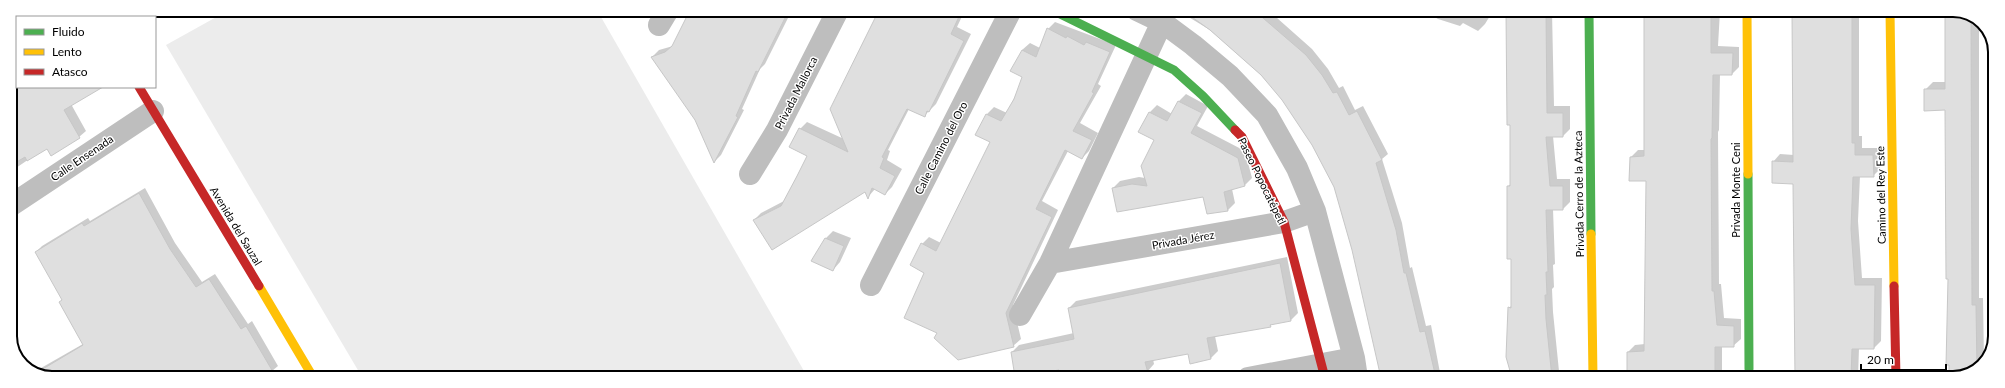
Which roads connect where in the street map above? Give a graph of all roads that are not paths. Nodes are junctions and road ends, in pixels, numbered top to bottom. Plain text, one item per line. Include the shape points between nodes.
1 (834, 17) edge
2 (1007, 17) edge
3 (1066, 17) edge
4 (1152, 17) edge
5 (1589, 17) edge
6 (1748, 17) edge
7 (1890, 17) edge
8 (1162, 22) junction
9 (1147, 56) junction
10 (140, 88) edge
11 (153, 111) junction
12 (750, 174) dead end
13 (17, 201) edge
14 (1315, 211) junction
15 (1284, 222) junction
16 (1050, 263) junction
17 (871, 285) dead end
18 (1020, 315) dead end
19 (1355, 368) edge
20 (1749, 369) dead end
21 (308, 371) edge
22 (1323, 371) edge
23 (1593, 371) edge
24 (1896, 371) edge

1 - 12 street, Privada Mallorca via 777,130
2 - 17 street, Calle Camino del Oro
3 - 9 street, Paseo Popocatépetl
4 - 8 street
5 - 23 street, Privada Cerro de la Azteca
6 - 20 street, Privada Monte Ceni
7 - 24 street, Camino del Rey Este
8 - 9 street
8 - 14 street via 1230,76 1267,115 1297,168
9 - 15 street, Paseo Popocatépetl via 1174,70 1242,137
9 - 16 street
10 - 11 street, Avenida del Sauzal
11 - 13 street, Calle Ensenada
11 - 21 street, Avenida del Sauzal
14 - 15 street, Privada Jérez
14 - 19 street
15 - 16 street, Privada Jérez
15 - 22 street, Paseo Popocatépetl
16 - 18 street
19 - 22 street

